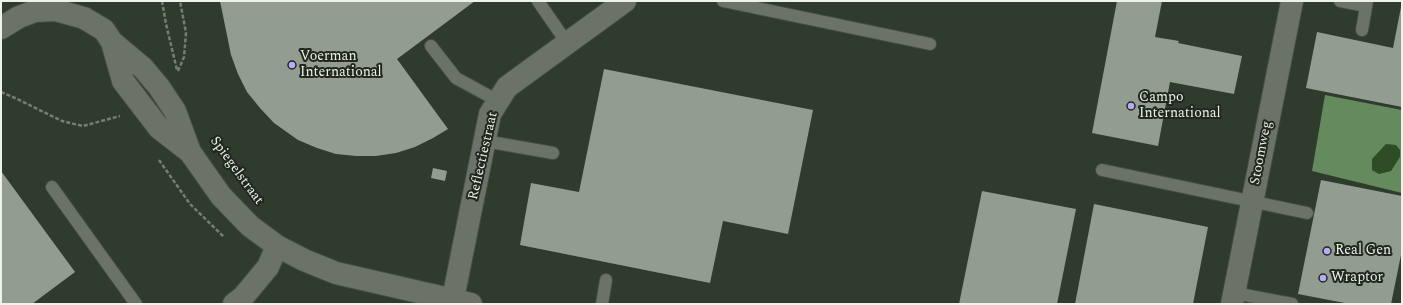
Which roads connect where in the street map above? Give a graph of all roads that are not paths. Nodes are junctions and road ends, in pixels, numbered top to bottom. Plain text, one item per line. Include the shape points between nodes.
1 (538, 1) edge
2 (626, 1) edge
3 (724, 1) edge
4 (1292, 1) edge
5 (1340, 1) edge
6 (1367, 3) edge
7 (1, 28) edge
8 (1362, 30) dead end
9 (567, 43) junction
10 (930, 44) dead end
11 (430, 46) dead end
12 (498, 101) junction
13 (485, 141) junction
14 (553, 153) dead end
15 (1102, 170) dead end
16 (52, 187) dead end
17 (1252, 202) junction
18 (1307, 213) dead end
19 (277, 246) junction
20 (606, 280) dead end
21 (1233, 299) edge
22 (459, 303) edge
23 (136, 304) edge
24 (234, 304) edge
25 (602, 304) edge
26 (1292, 304) edge

1 - 9 lane
2 - 9 street, Reflectiestraat
3 - 10 lane
4 - 17 street, Stoomweg
5 - 6 lane
6 - 8 lane
7 - 19 street, Spiegelstraat via 34,11 55,10 84,18 104,30 112,42 123,81 159,128 190,152 221,196 250,226
9 - 12 street, Reflectiestraat via 507,87
11 - 12 lane via 456,78
12 - 13 street, Reflectiestraat via 490,114
13 - 14 lane
13 - 22 street, Reflectiestraat
15 - 17 lane
16 - 23 lane
17 - 18 lane
17 - 21 street, Stoomweg
19 - 22 street, Spiegelstraat via 336,273
19 - 24 street via 268,267
20 - 25 lane
21 - 26 lane

